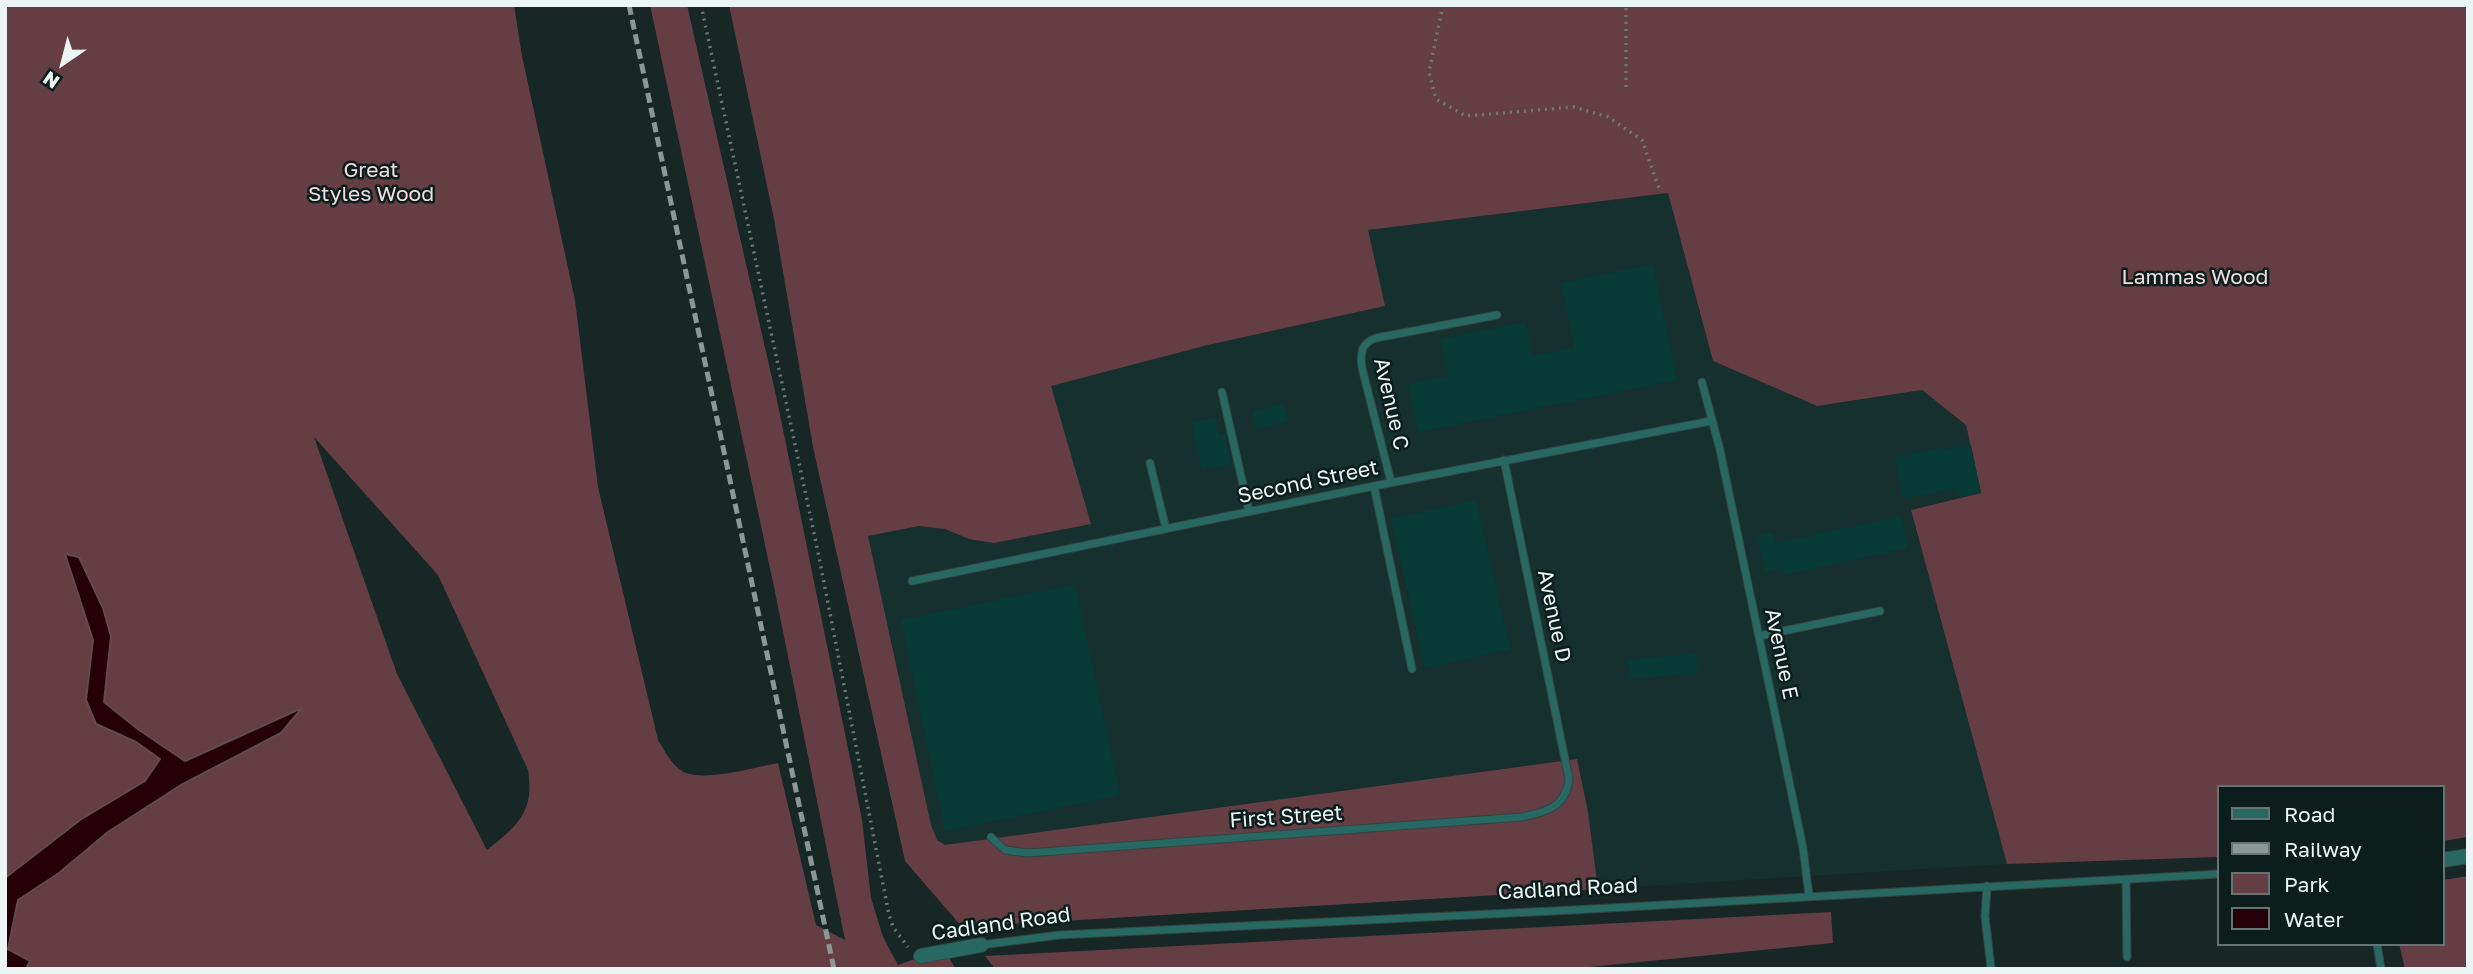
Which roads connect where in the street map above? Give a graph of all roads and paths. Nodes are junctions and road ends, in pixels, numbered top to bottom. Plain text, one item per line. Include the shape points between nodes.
1 (701, 5) edge
2 (1443, 5) edge
3 (1626, 5) edge
4 (1626, 87) dead end
5 (1660, 191) dead end
6 (1497, 315) dead end
7 (1702, 382) dead end
8 (1222, 392) dead end
9 (1712, 421) junction
10 (1504, 460) junction
11 (1150, 463) dead end
12 (1391, 482) junction
13 (1374, 485) junction
14 (1249, 512) junction
15 (1166, 529) junction
16 (912, 581) dead end
17 (1880, 611) dead end
18 (1759, 636) junction
19 (1412, 669) dead end
20 (1570, 779) joint
21 (990, 837) dead end
22 (2468, 856) edge
23 (2445, 860) edge
24 (2218, 874) edge
25 (2126, 879) junction
26 (1987, 886) junction
27 (1809, 895) junction
28 (981, 945) joint
29 (2378, 946) edge
30 (921, 956) joint
31 (2127, 957) dead end
32 (1991, 969) edge
33 (2381, 969) edge

1 - 30 path via 817,547 889,915 900,939
2 - 5 path via 1429,72 1437,99 1466,116 1574,107 1608,117 1642,140
3 - 4 path
6 - 12 lane, Avenue C via 1365,344 1362,368
7 - 9 lane, Avenue E
8 - 14 lane
9 - 10 lane, Second Street
9 - 18 lane, Avenue E
10 - 12 lane, Second Street
10 - 20 lane, Avenue D
11 - 15 lane
12 - 13 lane, Second Street
13 - 14 lane, Second Street
13 - 19 lane
14 - 15 lane, Second Street
15 - 16 lane, Second Street
17 - 18 lane
18 - 27 lane, Avenue E
20 - 21 lane, First Street via 1557,805 1522,817 1028,853 1005,850
22 - 23 street
24 - 25 lane, Cadland Road
25 - 26 lane, Cadland Road
25 - 31 lane
26 - 27 lane, Cadland Road
26 - 32 lane
27 - 28 lane, Cadland Road via 1059,935
28 - 30 street, Cadland Road
29 - 33 lane

